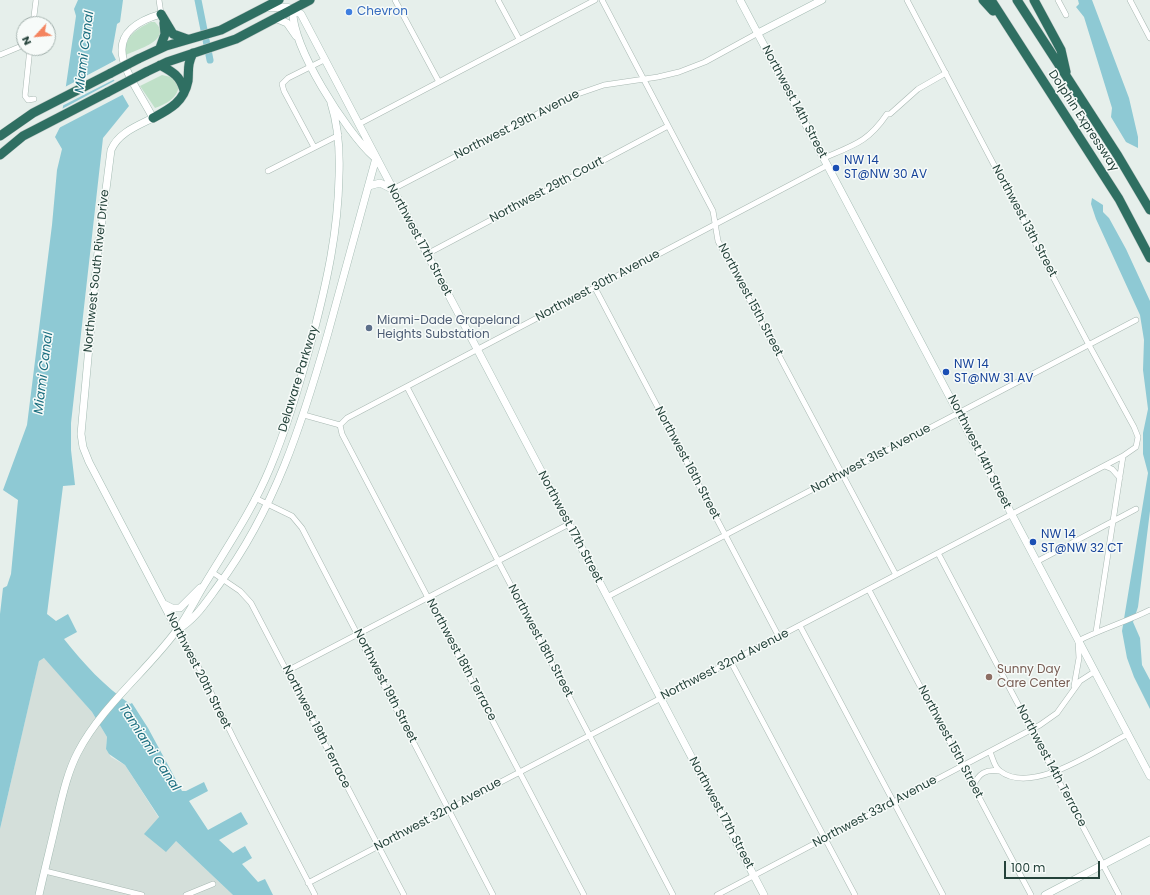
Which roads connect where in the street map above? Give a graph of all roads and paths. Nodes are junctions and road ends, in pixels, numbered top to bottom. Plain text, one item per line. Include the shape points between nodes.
1 (36, 0) edge
2 (159, 0) edge
3 (279, 0) edge
4 (310, 0) edge
5 (395, 0) edge
6 (498, 0) edge
7 (595, 0) edge
8 (602, 0) edge
9 (740, 0) edge
10 (822, 0) edge
11 (906, 0) edge
12 (984, 0) edge
13 (991, 0) edge
14 (1017, 0) edge
15 (1034, 0) edge
16 (1058, 0) edge
17 (1130, 0) edge
18 (294, 4) edge
19 (261, 9) junction
20 (161, 14) junction
21 (1066, 15) dead end
22 (34, 16) edge
23 (275, 18) junction
24 (758, 34) junction
25 (1150, 38) edge
26 (188, 39) junction
27 (299, 40) junction
28 (519, 40) junction
29 (1018, 42) junction
30 (16, 47) edge
31 (160, 48) junction
32 (193, 53) junction
33 (0, 55) edge
34 (29, 56) edge
35 (324, 60) junction
36 (160, 65) junction
37 (312, 66) junction
38 (946, 73) junction
39 (643, 79) junction
40 (1068, 79) junction
41 (439, 82) junction
42 (184, 90) junction
43 (34, 99) dead end
44 (331, 103) junction
45 (153, 118) junction
46 (359, 124) junction
47 (668, 126) junction
48 (339, 135) junction
49 (0, 136) edge
50 (314, 147) junction
51 (0, 155) edge
52 (376, 158) junction
53 (824, 158) junction
54 (828, 165) junction
55 (268, 171) dead end
56 (369, 186) junction
57 (393, 189) junction
58 (1150, 210) edge
59 (715, 225) junction
60 (427, 254) junction
61 (1150, 258) edge
62 (594, 288) junction
63 (1136, 320) dead end
64 (1088, 345) junction
65 (477, 350) junction
66 (407, 387) junction
67 (959, 413) junction
68 (304, 415) junction
69 (340, 425) junction
70 (1138, 443) joint
71 (83, 447) joint
72 (1123, 456) junction
73 (1105, 466) junction
74 (841, 474) junction
75 (1120, 478) junction
76 (256, 498) junction
77 (268, 504) junction
78 (1136, 509) dead end
79 (1011, 514) junction
80 (1113, 522) junction
81 (569, 524) junction
82 (725, 536) junction
83 (938, 553) junction
84 (499, 561) junction
85 (1036, 562) junction
86 (212, 572) junction
87 (896, 575) junction
88 (223, 579) junction
89 (204, 584) junction
90 (869, 590) junction
91 (607, 597) junction
92 (428, 598) junction
93 (163, 603) junction
94 (1150, 610) edge
95 (800, 626) junction
96 (177, 630) junction
97 (1096, 632) junction
98 (358, 635) junction
99 (779, 637) junction
100 (1078, 641) junction
101 (731, 662) junction
102 (287, 671) junction
103 (1094, 672) junction
104 (1074, 687) junction
105 (660, 699) junction
106 (1032, 730) junction
107 (1128, 734) junction
108 (590, 736) junction
109 (990, 752) junction
110 (963, 766) junction
111 (999, 771) junction
112 (519, 772) junction
113 (1054, 772) junction
114 (1150, 776) edge
115 (973, 786) junction
116 (894, 802) junction
117 (449, 810) junction
118 (824, 839) junction
119 (1150, 840) edge
120 (378, 846) junction
121 (1104, 865) junction
122 (45, 871) junction
123 (754, 875) junction
124 (308, 883) junction
125 (213, 884) dead end
126 (39, 895) edge
127 (142, 895) edge
128 (186, 895) edge
129 (315, 895) edge
130 (404, 895) edge
131 (493, 895) edge
132 (584, 895) edge
133 (672, 895) edge
134 (717, 895) edge
135 (764, 895) edge
136 (854, 895) edge
137 (943, 895) edge
138 (1031, 895) edge
139 (1045, 895) edge
140 (1119, 895) edge

1 - 22 street
2 - 20 street
3 - 19 highway
4 - 18 highway
5 - 41 street
6 - 28 street
7 - 28 street
8 - 39 street, Northwest 15th Street
9 - 24 street, Northwest 14th Street
10 - 24 street, Northwest 29th Avenue
11 - 38 street, Northwest 13th Street
12 - 29 highway
13 - 29 highway, Dolphin Expressway
14 - 40 highway, Dolphin Expressway
15 - 40 highway via 1061,50
16 - 21 street
17 - 25 street
18 - 19 street
18 - 23 highway
18 - 27 street via 293,17
18 - 35 street, Northwest 17th Street
19 - 26 highway via 221,30
20 - 26 highway via 173,34
20 - 31 highway via 165,34
20 - 45 street via 132,27 124,38 121,50 122,61
23 - 27 street via 287,23
23 - 32 highway via 226,43
24 - 39 street, Northwest 29th Avenue via 685,70 662,77
24 - 53 street, Northwest 14th Street
26 - 31 highway
27 - 37 street, Northwest 17th Street
28 - 41 street
29 - 61 highway, Dolphin Expressway via 1119,199
30 - 33 street
31 - 49 highway, bridge via 33,113
32 - 36 highway
32 - 42 highway via 188,63 188,80
34 - 43 street via 25,96 28,100
35 - 37 street
35 - 46 street, Northwest 17th Street
36 - 42 highway via 182,81
36 - 51 highway, bridge via 19,139
37 - 44 street, Northwest 17th Street
37 - 50 street via 288,78 282,84
38 - 53 street via 918,89 887,114 874,133 849,148
38 - 64 street, Northwest 13th Street
39 - 47 street, Northwest 15th Street
39 - 57 street, Northwest 29th Avenue via 604,85 572,96
40 - 58 highway, Dolphin Expressway
41 - 46 street
42 - 45 highway via 177,104
44 - 48 street, Delaware Parkway
44 - 52 street, Northwest 17th Street via 365,149
45 - 71 street, Northwest South River Drive via 121,135 114,143 110,154 82,418
46 - 52 street, Northwest 17th Street
47 - 59 street, Northwest 15th Street via 713,212
47 - 60 street, Northwest 29th Court
48 - 50 street
48 - 76 street, Delaware Parkway via 338,203 334,247 328,276 295,401
50 - 55 street
52 - 56 street, Delaware Parkway
52 - 57 street, Northwest 17th Street
53 - 54 street, Northwest 14th Street
54 - 59 street, Northwest 30th Avenue
54 - 67 street, Northwest 14th Street
56 - 57 street via 380,183
56 - 68 street, Delaware Parkway
57 - 60 street, Northwest 17th Street
59 - 62 street, Northwest 30th Avenue
59 - 74 street, Northwest 15th Street via 718,241
60 - 65 street, Northwest 17th Street
62 - 65 street, Northwest 30th Avenue
62 - 82 street, Northwest 16th Street
63 - 64 street, Northwest 31st Avenue
64 - 67 street, Northwest 31st Avenue
64 - 70 street, Northwest 13th Street via 1134,427
65 - 66 street, Northwest 30th Avenue
65 - 81 street, Northwest 17th Street
66 - 69 street, Northwest 30th Avenue via 347,418
66 - 84 street, Northwest 18th Street
67 - 74 street, Northwest 31st Avenue
67 - 79 street, Northwest 14th Street
68 - 69 street
68 - 77 street, Delaware Parkway
69 - 92 street, Northwest 18th Terrace via 344,438
70 - 72 street, Northwest 32nd Avenue via 1134,450
71 - 93 street, Northwest 20th Street via 92,470
72 - 73 street, Northwest 32nd Avenue
72 - 75 street
73 - 75 street via 1112,469
73 - 79 street, Northwest 32nd Avenue
74 - 82 street, Northwest 31st Avenue
74 - 87 street, Northwest 15th Street
75 - 80 street
76 - 77 street, Northwest 19th Street
76 - 86 street, Delaware Parkway
77 - 88 street, Delaware Parkway
77 - 98 street, Northwest 19th Street via 299,523
78 - 80 street
79 - 83 street, Northwest 32nd Avenue
79 - 85 street, Northwest 14th Street
80 - 85 street
80 - 97 street
81 - 84 street
81 - 91 street, Northwest 17th Street
82 - 91 street, Northwest 31st Avenue
82 - 99 street, Northwest 16th Street
83 - 87 street, Northwest 32nd Avenue
83 - 106 street, Northwest 14th Terrace
84 - 92 street
84 - 108 street, Northwest 18th Street
85 - 100 street, Northwest 14th Street
86 - 88 street, Northwest 19th Terrace
86 - 89 street, Delaware Parkway
87 - 90 street, Northwest 32nd Avenue
88 - 96 street, Delaware Parkway via 189,623
88 - 102 street, Northwest 19th Terrace via 251,603
89 - 93 street via 180,608 172,608
89 - 96 street, Delaware Parkway
90 - 95 street, Northwest 32nd Avenue
90 - 110 street, Northwest 15th Street
91 - 105 street, Northwest 17th Street
92 - 98 street
92 - 112 street, Northwest 18th Terrace
93 - 96 street, Northwest 20th Street
94 - 97 street
95 - 99 street, Northwest 32nd Avenue
95 - 116 street
96 - 122 street, Delaware Parkway via 90,732 79,750 71,768
96 - 124 street, Northwest 20th Street via 196,662 234,742
97 - 100 street
98 - 102 street
98 - 117 street, Northwest 19th Street
99 - 101 street, Northwest 32nd Avenue
100 - 103 street, Northwest 14th Street
100 - 104 street via 1079,658
101 - 105 street, Northwest 32nd Avenue
101 - 118 street
102 - 120 street, Northwest 19th Terrace
103 - 104 street
103 - 107 street, Northwest 14th Street
104 - 106 street, Northwest 33rd Avenue via 1057,713
105 - 108 street, Northwest 32nd Avenue
105 - 123 street, Northwest 17th Street
106 - 109 street, Northwest 33rd Avenue
106 - 113 street, Northwest 14th Terrace
107 - 113 street
107 - 114 street, Northwest 14th Street
108 - 112 street, Northwest 32nd Avenue
108 - 133 street, Northwest 18th Street
109 - 110 street, Northwest 33rd Avenue
109 - 111 street
110 - 115 street, Northwest 15th Street
110 - 116 street, Northwest 33rd Avenue
111 - 113 street via 1026,778
111 - 115 street via 984,772 979,775
112 - 117 street, Northwest 32nd Avenue
112 - 132 street, Northwest 18th Terrace
113 - 121 street, Northwest 14th Terrace
115 - 138 street, Northwest 15th Street
116 - 118 street, Northwest 33rd Avenue
116 - 137 street
117 - 120 street, Northwest 32nd Avenue
117 - 131 street, Northwest 19th Street
118 - 123 street, Northwest 33rd Avenue
118 - 136 street
119 - 121 street
120 - 124 street, Northwest 32nd Avenue
120 - 130 street, Northwest 19th Terrace
121 - 139 street
121 - 140 street, Northwest 14th Terrace
122 - 126 street
122 - 127 street
123 - 134 street, Northwest 33rd Avenue
123 - 135 street, Northwest 17th Street
124 - 129 street, Northwest 20th Street
125 - 128 street

